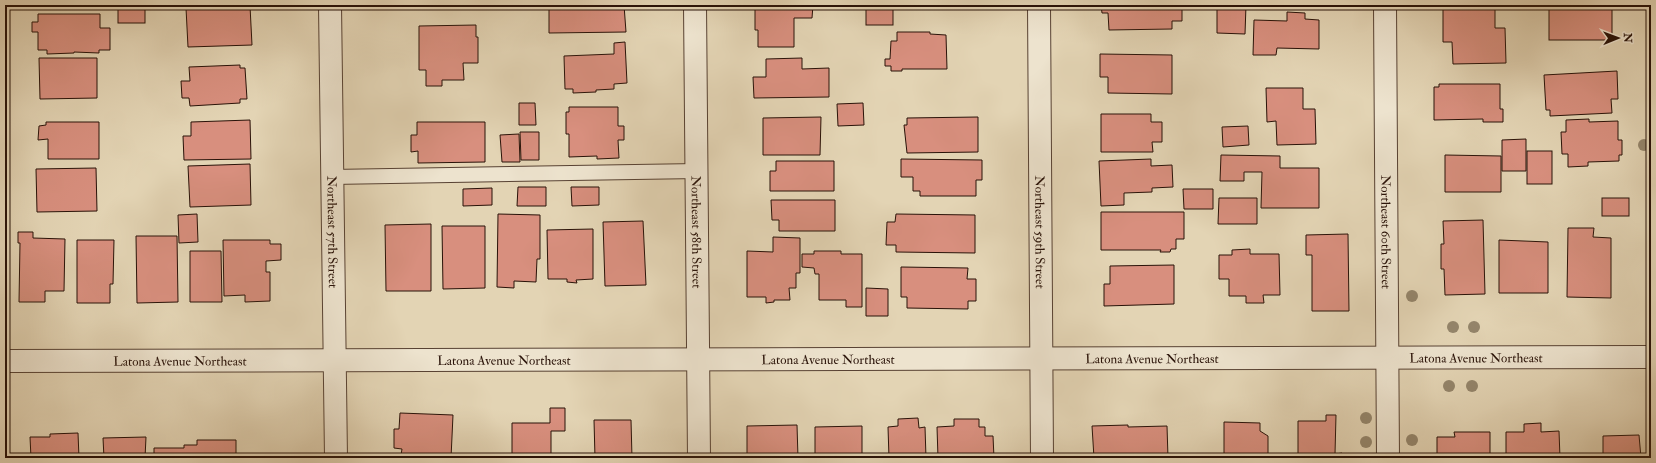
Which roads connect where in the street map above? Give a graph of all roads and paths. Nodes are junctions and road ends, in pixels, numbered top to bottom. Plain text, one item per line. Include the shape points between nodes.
1 (330, 5) edge
2 (696, 5) edge
3 (1039, 5) edge
4 (1385, 5) edge
5 (698, 172) junction
6 (331, 177) junction
7 (1651, 357) edge
8 (1041, 359) junction
9 (1387, 359) junction
10 (698, 360) junction
11 (5, 361) edge
12 (334, 361) junction
13 (336, 458) edge
14 (700, 458) edge
15 (1042, 458) edge
16 (1388, 458) edge

1 - 6 street, Northeast 57th Street
2 - 5 street, Northeast 58th Street
3 - 8 street, Northeast 59th Street
4 - 9 street, Northeast 60th Street
5 - 6 lane
5 - 10 street, Northeast 58th Street
6 - 12 street, Northeast 57th Street
7 - 9 street, Latona Avenue Northeast
8 - 9 street, Latona Avenue Northeast
8 - 10 street, Latona Avenue Northeast
8 - 15 street, Northeast 59th Street
9 - 16 street, Northeast 60th Street
10 - 12 street, Latona Avenue Northeast
10 - 14 street, Northeast 58th Street
11 - 12 street, Latona Avenue Northeast
12 - 13 street, Northeast 57th Street

